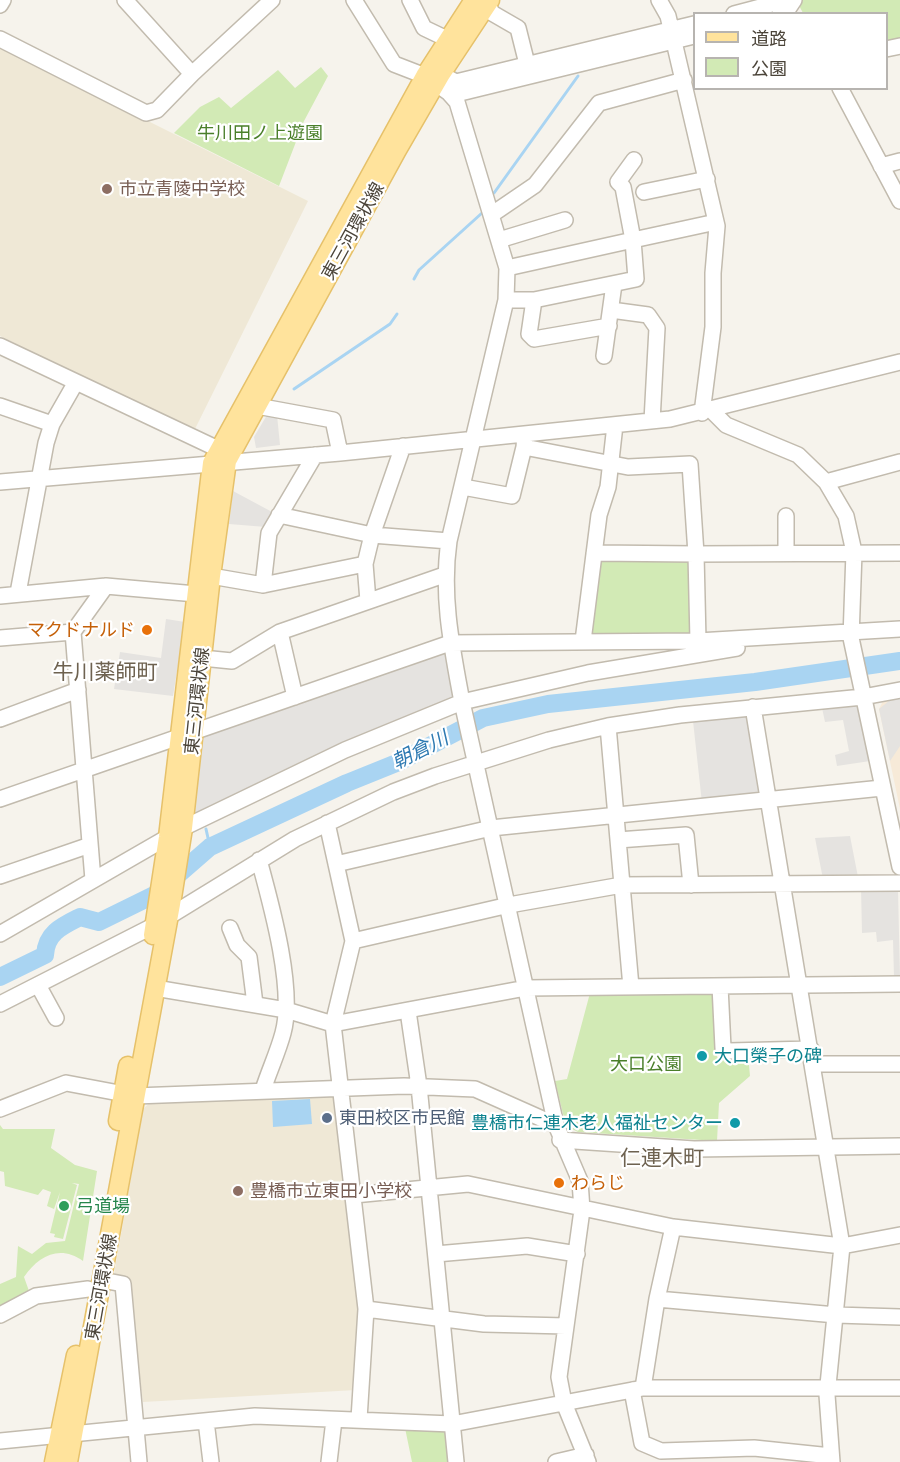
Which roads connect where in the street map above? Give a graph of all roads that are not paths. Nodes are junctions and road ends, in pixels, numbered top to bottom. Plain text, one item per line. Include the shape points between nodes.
1 (3, 0) edge
2 (125, 0) edge
3 (273, 0) edge
4 (354, 0) edge
5 (410, 0) edge
6 (659, 0) edge
7 (787, 0) edge
8 (484, 1) edge
9 (0, 5) edge
10 (742, 12) edge
11 (693, 25) edge
12 (673, 35) junction
13 (693, 36) edge
14 (0, 39) edge
15 (447, 39) junction
16 (527, 64) junction
17 (192, 74) junction
18 (684, 80) junction
19 (445, 85) junction
20 (841, 90) edge
21 (634, 160) dead end
22 (900, 161) edge
23 (881, 166) junction
24 (707, 180) junction
25 (644, 192) dead end
26 (900, 201) edge
27 (491, 215) junction
28 (566, 220) dead end
29 (716, 222) junction
30 (499, 240) junction
31 (633, 240) junction
32 (507, 268) junction
33 (614, 284) junction
34 (506, 300) junction
35 (534, 300) junction
36 (611, 310) junction
37 (609, 326) junction
38 (0, 346) edge
39 (604, 356) dead end
40 (900, 362) edge
41 (76, 382) junction
42 (0, 406) edge
43 (257, 406) junction
44 (707, 412) junction
45 (652, 421) junction
46 (52, 424) junction
47 (615, 425) junction
48 (475, 440) junction
49 (524, 441) junction
50 (403, 447) junction
51 (340, 453) junction
52 (315, 455) junction
53 (219, 458) junction
54 (900, 462) edge
55 (611, 465) junction
56 (42, 477) junction
57 (0, 482) edge
58 (826, 482) junction
59 (463, 487) junction
60 (279, 515) junction
61 (786, 516) dead end
62 (372, 535) junction
63 (449, 542) junction
64 (854, 552) junction
65 (594, 553) junction
66 (786, 553) junction
67 (900, 553) edge
68 (696, 554) junction
69 (365, 564) junction
70 (444, 575) junction
71 (211, 576) junction
72 (263, 585) junction
73 (106, 586) junction
74 (18, 593) junction
75 (196, 594) junction
76 (0, 596) edge
77 (368, 601) junction
78 (900, 629) edge
79 (73, 632) junction
80 (280, 632) junction
81 (850, 635) junction
82 (0, 638) edge
83 (584, 641) junction
84 (698, 641) junction
85 (450, 643) junction
86 (202, 658) junction
87 (78, 690) junction
88 (900, 690) edge
89 (862, 693) junction
90 (295, 697) junction
91 (463, 705) junction
92 (753, 707) junction
93 (0, 719) edge
94 (608, 726) junction
95 (187, 734) junction
96 (477, 759) junction
97 (84, 770) junction
98 (882, 788) junction
99 (0, 799) edge
100 (771, 800) junction
101 (615, 814) junction
102 (327, 823) junction
103 (491, 828) junction
104 (175, 837) junction
105 (618, 840) junction
106 (90, 845) junction
107 (259, 860) junction
108 (336, 864) junction
109 (900, 867) edge
110 (0, 876) edge
111 (93, 880) junction
112 (900, 883) edge
113 (783, 884) junction
114 (622, 885) junction
115 (691, 885) junction
116 (508, 905) junction
117 (163, 914) junction
118 (230, 928) dead end
119 (0, 934) edge
120 (353, 941) junction
121 (799, 984) junction
122 (900, 984) edge
123 (38, 985) junction
124 (720, 986) junction
125 (631, 987) junction
126 (155, 988) junction
127 (526, 988) junction
128 (0, 1004) edge
129 (255, 1004) junction
130 (286, 1010) junction
131 (408, 1011) junction
132 (56, 1018) dead end
133 (333, 1024) junction
134 (812, 1056) junction
135 (900, 1064) edge
136 (419, 1086) junction
137 (342, 1087) junction
138 (263, 1090) junction
139 (129, 1095) junction
140 (0, 1109) edge
141 (558, 1133) junction
142 (826, 1146) junction
143 (900, 1146) edge
144 (428, 1188) junction
145 (354, 1195) junction
146 (582, 1210) junction
147 (673, 1227) junction
148 (900, 1235) edge
149 (842, 1246) junction
150 (436, 1254) junction
151 (577, 1254) junction
152 (95, 1285) junction
153 (657, 1299) junction
154 (366, 1309) junction
155 (836, 1314) junction
156 (0, 1315) edge
157 (442, 1317) junction
158 (900, 1317) edge
159 (566, 1326) junction
160 (828, 1387) junction
161 (900, 1388) edge
162 (638, 1389) junction
163 (564, 1403) junction
164 (359, 1419) junction
165 (334, 1420) junction
166 (206, 1421) junction
167 (452, 1424) junction
168 (138, 1429) junction
169 (67, 1436) junction
170 (0, 1441) edge
171 (662, 1457) edge
172 (587, 1459) edge
173 (832, 1459) edge
174 (54, 1462) edge
175 (68, 1462) edge
176 (139, 1462) edge
177 (211, 1462) edge
178 (329, 1462) edge
179 (456, 1462) edge
180 (556, 1462) edge

1 - 9 street
2 - 17 street
3 - 17 street
4 - 19 street via 394,64
5 - 15 street via 424,28
6 - 12 street
7 - 10 street
8 - 15 main road, 東三河環状線
8 - 16 street via 492,14 518,28
8 - 19 main road, 東三河環状線
11 - 12 street
12 - 13 street
12 - 16 street
12 - 18 street
12 - 19 street
14 - 17 street via 146,113 157,110
15 - 19 main road, 東三河環状線
16 - 19 street
18 - 24 street
18 - 27 street via 599,103 535,185
19 - 27 street
19 - 43 main road, 東三河環状線
19 - 53 main road, 東三河環状線
20 - 23 street
21 - 31 street via 618,182 623,188
22 - 23 street
23 - 26 street
24 - 25 street
24 - 29 street
27 - 30 street
28 - 30 street
29 - 31 street
29 - 44 street
30 - 32 street
31 - 32 street
31 - 33 street via 636,279
32 - 34 street
33 - 35 street
33 - 36 street
34 - 35 street
34 - 48 street
35 - 37 street via 529,334 534,339
36 - 37 street
36 - 45 street via 648,315 657,328
37 - 39 street
38 - 41 street
40 - 44 street
41 - 46 street
41 - 53 street
42 - 46 street
43 - 51 street via 333,420
43 - 53 main road, 東三河環状線
44 - 45 street
44 - 58 street via 726,425 798,455
45 - 47 street
46 - 56 street
47 - 49 street
47 - 55 street
48 - 49 street
48 - 50 street
48 - 59 street
49 - 55 street
49 - 59 street via 512,496
50 - 51 street
50 - 62 street
51 - 52 street
52 - 53 street
52 - 60 street
53 - 56 street
53 - 71 main road, 東三河環状線
53 - 75 main road, 東三河環状線
54 - 58 street
55 - 65 street
55 - 68 street via 690,464
56 - 57 street
56 - 74 street
58 - 64 street via 846,516
59 - 63 street
60 - 62 street
60 - 72 street via 269,532
61 - 66 street
62 - 63 street
62 - 69 street
63 - 70 street
64 - 66 street
64 - 67 street
64 - 81 street
65 - 68 street
65 - 83 street
66 - 68 street
68 - 84 street
69 - 72 street
69 - 77 street
70 - 77 street
70 - 85 street
71 - 72 street
71 - 86 main road, 東三河環状線
73 - 74 street
73 - 75 street
73 - 79 street
74 - 76 street
75 - 95 main road, 東三河環状線
77 - 80 street
78 - 81 street
79 - 82 street
79 - 87 street
80 - 86 street via 232,661
80 - 90 street
81 - 84 street
81 - 89 street
81 - 91 street via 700,653 599,671
83 - 84 street
83 - 85 street
85 - 90 street
85 - 91 street
86 - 95 main road, 東三河環状線
87 - 93 street
87 - 97 street
88 - 89 street
89 - 92 street
89 - 98 street
90 - 95 street
91 - 96 street
91 - 104 street via 345,750
92 - 94 street
92 - 100 street
94 - 96 street
94 - 101 street
95 - 97 street
95 - 104 main road, 東三河環状線
96 - 102 street
96 - 103 street
97 - 99 street
97 - 106 street
98 - 100 street
98 - 109 street
100 - 101 street
100 - 113 street
101 - 103 street
101 - 105 street
102 - 107 street
102 - 108 street
103 - 108 street
103 - 116 street
104 - 111 street
104 - 117 main road, 東三河環状線
105 - 114 street
105 - 115 street via 686,835
106 - 110 street
106 - 111 street
107 - 117 street
107 - 130 street via 278,937
108 - 120 street
111 - 119 street
112 - 113 street
113 - 115 street
113 - 121 street
114 - 115 street
114 - 116 street
114 - 125 street
116 - 120 street
116 - 127 street
117 - 123 street
117 - 126 main road, 東三河環状線
117 - 139 main road, 東三河環状線
118 - 129 street via 237,945 249,957
120 - 133 street
121 - 122 street
121 - 124 street
121 - 134 street
123 - 128 street
123 - 132 street
124 - 125 street
124 - 134 street via 723,1048
125 - 127 street
126 - 129 street
126 - 139 main road, 東三河環状線
127 - 131 street
127 - 141 street
129 - 130 street
130 - 133 street
130 - 138 street via 283,1032
131 - 133 street
131 - 136 street
133 - 137 street
134 - 135 street
134 - 142 street
136 - 137 street
136 - 141 street via 475,1089
136 - 144 street
137 - 138 street
137 - 145 street
138 - 139 street
139 - 140 street via 66,1083
139 - 152 main road, 東三河環状線
141 - 142 street via 694,1149
141 - 146 street via 580,1180
142 - 143 street
142 - 149 street
144 - 145 street
144 - 146 street via 468,1184
144 - 150 street
145 - 154 street
146 - 147 street
146 - 151 street
147 - 149 street
147 - 153 street
148 - 149 street
149 - 155 street
150 - 151 street via 527,1246
150 - 157 street
151 - 159 street
152 - 156 street via 36,1296
152 - 168 street via 123,1284
152 - 169 main road, 東三河環状線
153 - 155 street
153 - 162 street
154 - 157 street
154 - 164 street
155 - 158 street
155 - 160 street
157 - 159 street via 484,1324
157 - 167 street
159 - 163 street via 559,1377
160 - 161 street
160 - 162 street
160 - 173 street
162 - 163 street
162 - 171 street via 642,1443
163 - 167 street
163 - 172 street
164 - 165 street
164 - 167 street
165 - 166 street via 255,1416
165 - 178 street
166 - 168 street
166 - 177 street
167 - 179 street
168 - 169 street
168 - 176 street
169 - 170 street
169 - 174 main road, 東三河環状線
169 - 175 main road, 東三河環状線
171 - 173 street via 754,1448
172 - 180 street

